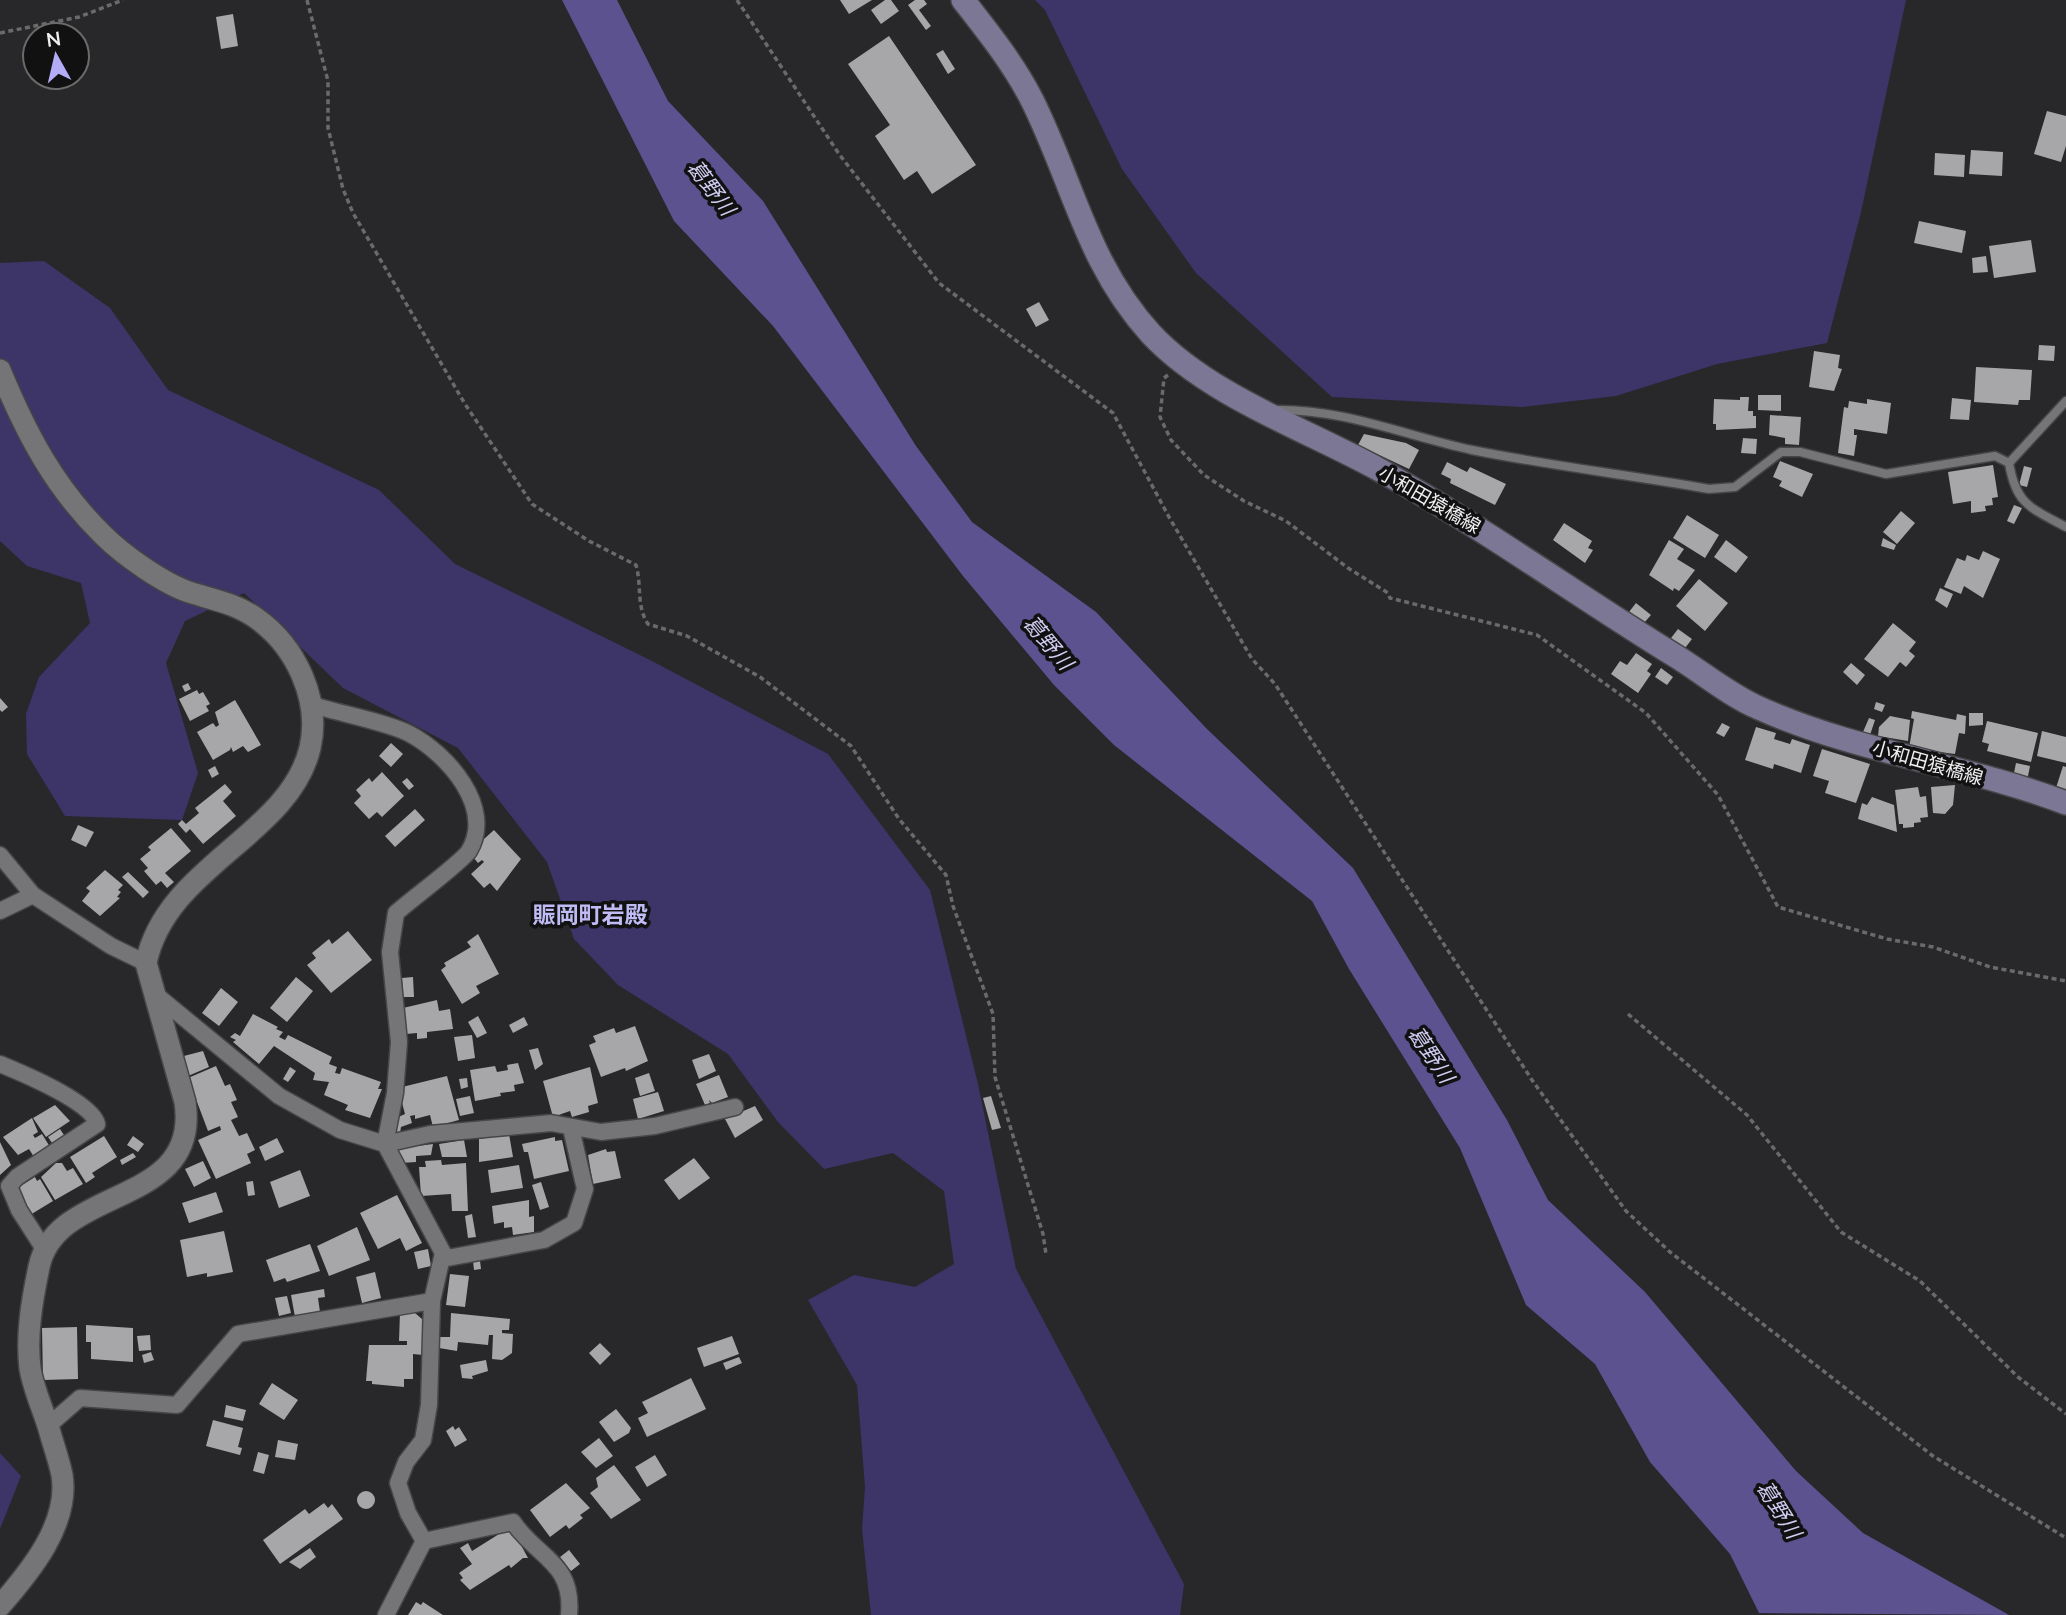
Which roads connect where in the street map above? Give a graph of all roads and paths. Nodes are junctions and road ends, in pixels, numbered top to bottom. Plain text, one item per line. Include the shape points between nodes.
1 (123, 0) edge
2 (307, 0) edge
3 (737, 0) edge
4 (963, 0) edge
5 (0, 33) edge
6 (1182, 362) junction
7 (0, 370) edge
8 (2066, 401) edge
9 (1265, 411) junction
10 (2009, 463) junction
11 (2066, 527) edge
12 (313, 705) junction
13 (2066, 803) edge
14 (0, 855) edge
15 (33, 895) junction
16 (0, 911) edge
17 (146, 963) junction
18 (2066, 981) edge
19 (155, 993) junction
20 (1628, 1014) dead end
21 (0, 1063) edge
22 (734, 1107) dead end
23 (572, 1128) junction
24 (384, 1144) junction
25 (44, 1249) junction
26 (1046, 1254) dead end
27 (442, 1259) junction
28 (432, 1301) junction
29 (2066, 1415) edge
30 (48, 1426) junction
31 (2066, 1538) edge
32 (424, 1541) junction
33 (0, 1606) edge
34 (386, 1615) edge
35 (569, 1615) edge

1 - 5 path via 79,17
2 - 26 path via 328,82 328,128 353,213 465,404 532,505 636,565 639,611 648,624 687,636 760,677 851,746 900,819 946,875 993,1014 995,1077 1044,1234
3 - 31 path via 839,154 939,283 1113,413 1252,659 1275,684 1532,1080 1626,1211 1670,1252 1933,1456
4 - 6 main road, 小和田猿橋線 via 1009,59 1032,100 1103,269 1124,302
6 - 9 main road, 小和田猿橋線
6 - 18 path via 1164,378 1160,417 1171,439 1204,475 1286,521 1391,598 1537,635 1625,696 1672,739 1718,795 1778,907 1887,939 1933,947 1990,967
7 - 12 street via 40,458 104,535 141,565 189,593 224,601 257,619 286,649
8 - 10 lane
9 - 10 lane via 1317,412 1475,451 1709,489 1735,487 1781,452 1800,452 1886,474 1995,456
9 - 13 main road, 小和田猿橋線 via 1494,537 1756,707 1818,730
10 - 11 lane via 2019,497
12 - 17 street via 309,751 289,795 180,896 158,926
12 - 24 street via 410,733 449,765 468,788 476,824 468,851 396,913 390,952 399,1042
14 - 15 street
15 - 16 street
15 - 17 street
17 - 19 street
19 - 24 street via 279,1096 340,1130
19 - 25 street via 185,1102 188,1124 183,1147 143,1185 61,1227
20 - 29 path via 1747,1115 1841,1232 1920,1281 2018,1377
21 - 25 street via 83,1105 97,1124 9,1186
22 - 23 street via 655,1126 601,1132
23 - 24 street via 551,1123 430,1134
23 - 27 street via 585,1189 574,1223 544,1240
24 - 27 street via 443,1253
25 - 30 street via 28,1330 30,1370
27 - 28 street
28 - 30 street via 238,1334 177,1405 80,1398
28 - 32 street via 429,1405 423,1440 406,1462 398,1483
30 - 33 street via 63,1478 59,1505 49,1542 34,1568
32 - 34 street
32 - 35 street via 513,1521 564,1574

